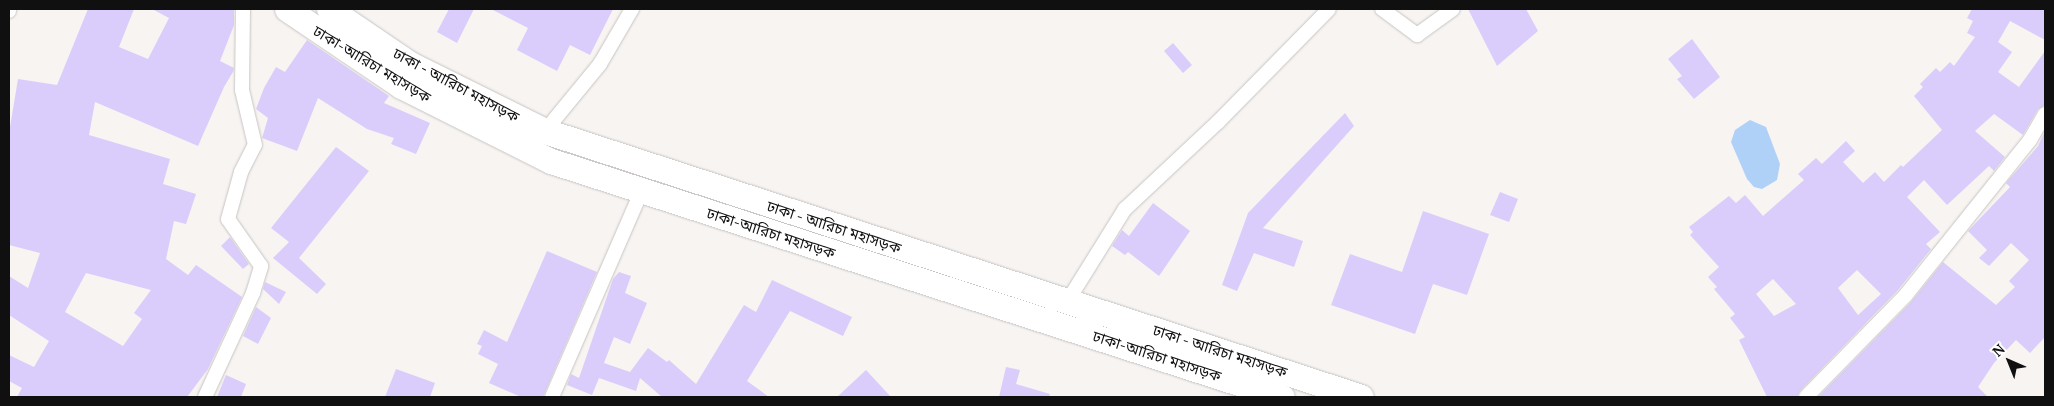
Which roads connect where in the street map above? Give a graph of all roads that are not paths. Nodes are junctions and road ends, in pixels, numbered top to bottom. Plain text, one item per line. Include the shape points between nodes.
1 (243, 9) edge
2 (287, 9) edge
3 (329, 9) edge
4 (632, 9) edge
5 (1329, 9) edge
6 (1382, 9) edge
7 (1454, 9) edge
8 (2045, 114) edge
9 (545, 131) junction
10 (642, 190) junction
11 (1066, 302) junction
12 (205, 397) edge
13 (552, 397) edge
14 (1282, 397) edge
15 (1361, 397) edge
16 (1806, 397) edge

1 - 12 street via 242,90 255,145 241,172 228,219 261,266
2 - 10 highway, ঢাকা-আরিচা মহাসড়ক via 303,23 402,86 551,161
3 - 9 highway, ঢাকা - আরিচা মহাসড়ক via 410,64
4 - 9 street via 600,64
5 - 11 street via 1126,210
6 - 7 street via 1417,35
8 - 16 street via 2030,140 1905,296
9 - 11 highway, ঢাকা - আরিচা মহাসড়ক
10 - 13 street
10 - 14 highway, ঢাকা-আরিচা মহাসড়ক
11 - 15 highway, ঢাকা - আরিচা মহাসড়ক

